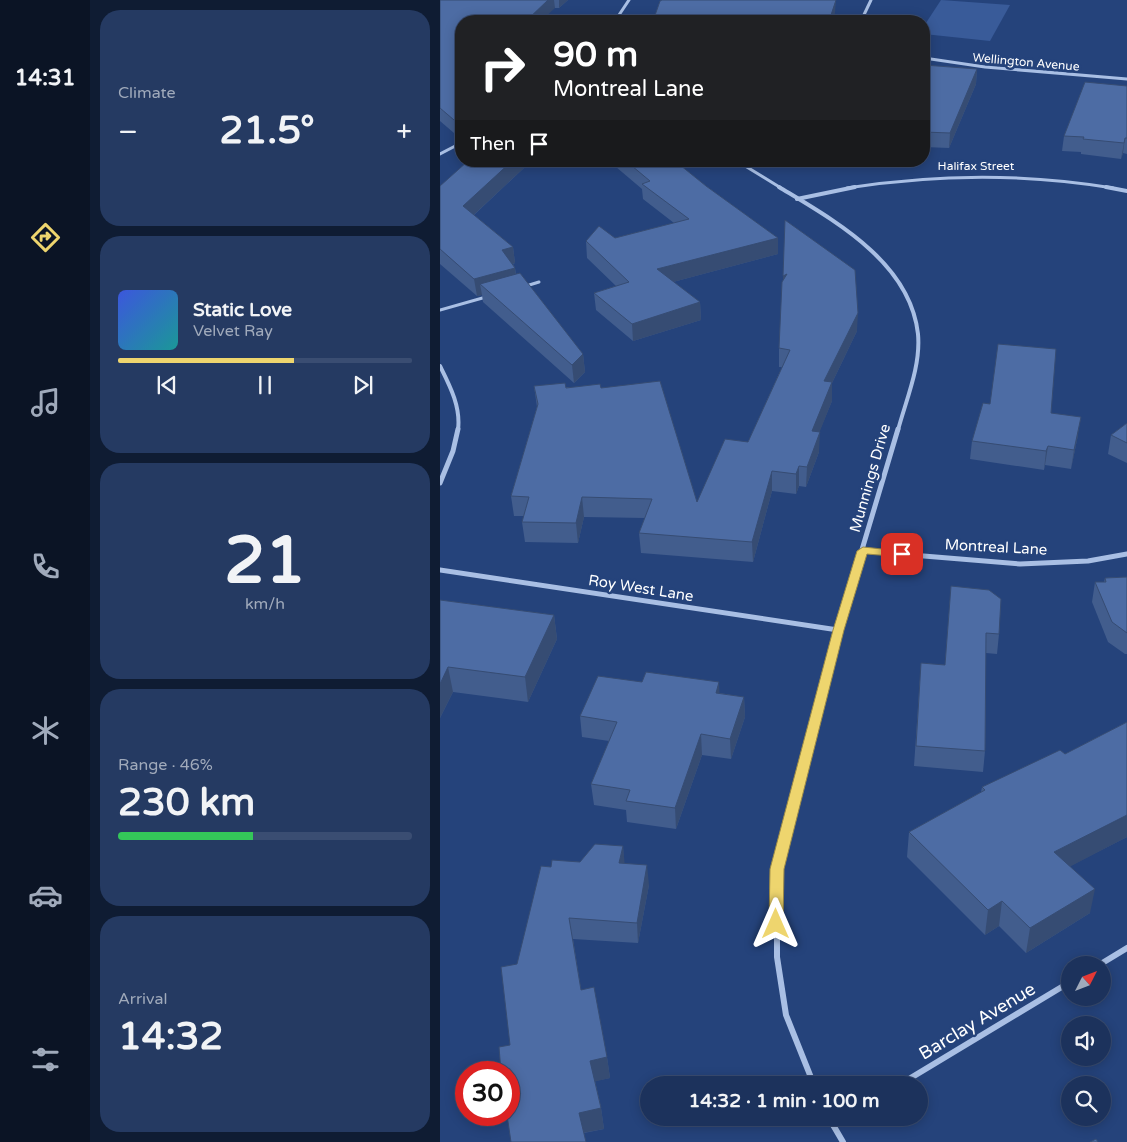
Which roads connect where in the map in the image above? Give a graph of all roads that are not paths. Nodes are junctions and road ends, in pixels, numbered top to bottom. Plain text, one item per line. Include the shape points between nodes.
1 (629, 0) edge
2 (871, 0) edge
3 (619, 15) edge
4 (864, 15) edge
5 (930, 59) edge
6 (1127, 79) edge
7 (455, 146) edge
8 (440, 154) edge
9 (746, 167) edge
10 (1127, 191) edge
11 (796, 199) junction
12 (539, 282) dead end
13 (521, 287) edge
14 (494, 295) edge
15 (440, 310) edge
16 (440, 366) edge
17 (440, 483) edge
18 (863, 551) junction
19 (1127, 554) edge
20 (440, 570) edge
21 (838, 630) junction
22 (1127, 948) edge
23 (1111, 958) edge
24 (1061, 987) edge
25 (810, 1076) edge
26 (914, 1076) edge
27 (834, 1126) edge
28 (843, 1142) edge

1 - 3 street
2 - 4 street
5 - 6 street, Wellington Avenue via 985,68
7 - 8 street
9 - 11 street, Munnings Drive
10 - 11 street, Halifax Street via 1023,176 954,175 847,186
11 - 18 street, Munnings Drive via 875,253 894,272 913,309 918,331 912,382
12 - 13 lane
14 - 15 lane
16 - 17 street via 457,401 460,416 454,453
18 - 19 street, Montreal Lane via 1020,564 1088,561
18 - 21 street, Munnings Drive
20 - 21 street, Roy West Lane
21 - 25 street, Munnings Drive via 777,869 777,957 786,1015
22 - 23 street
24 - 26 street, Barclay Avenue
27 - 28 street

